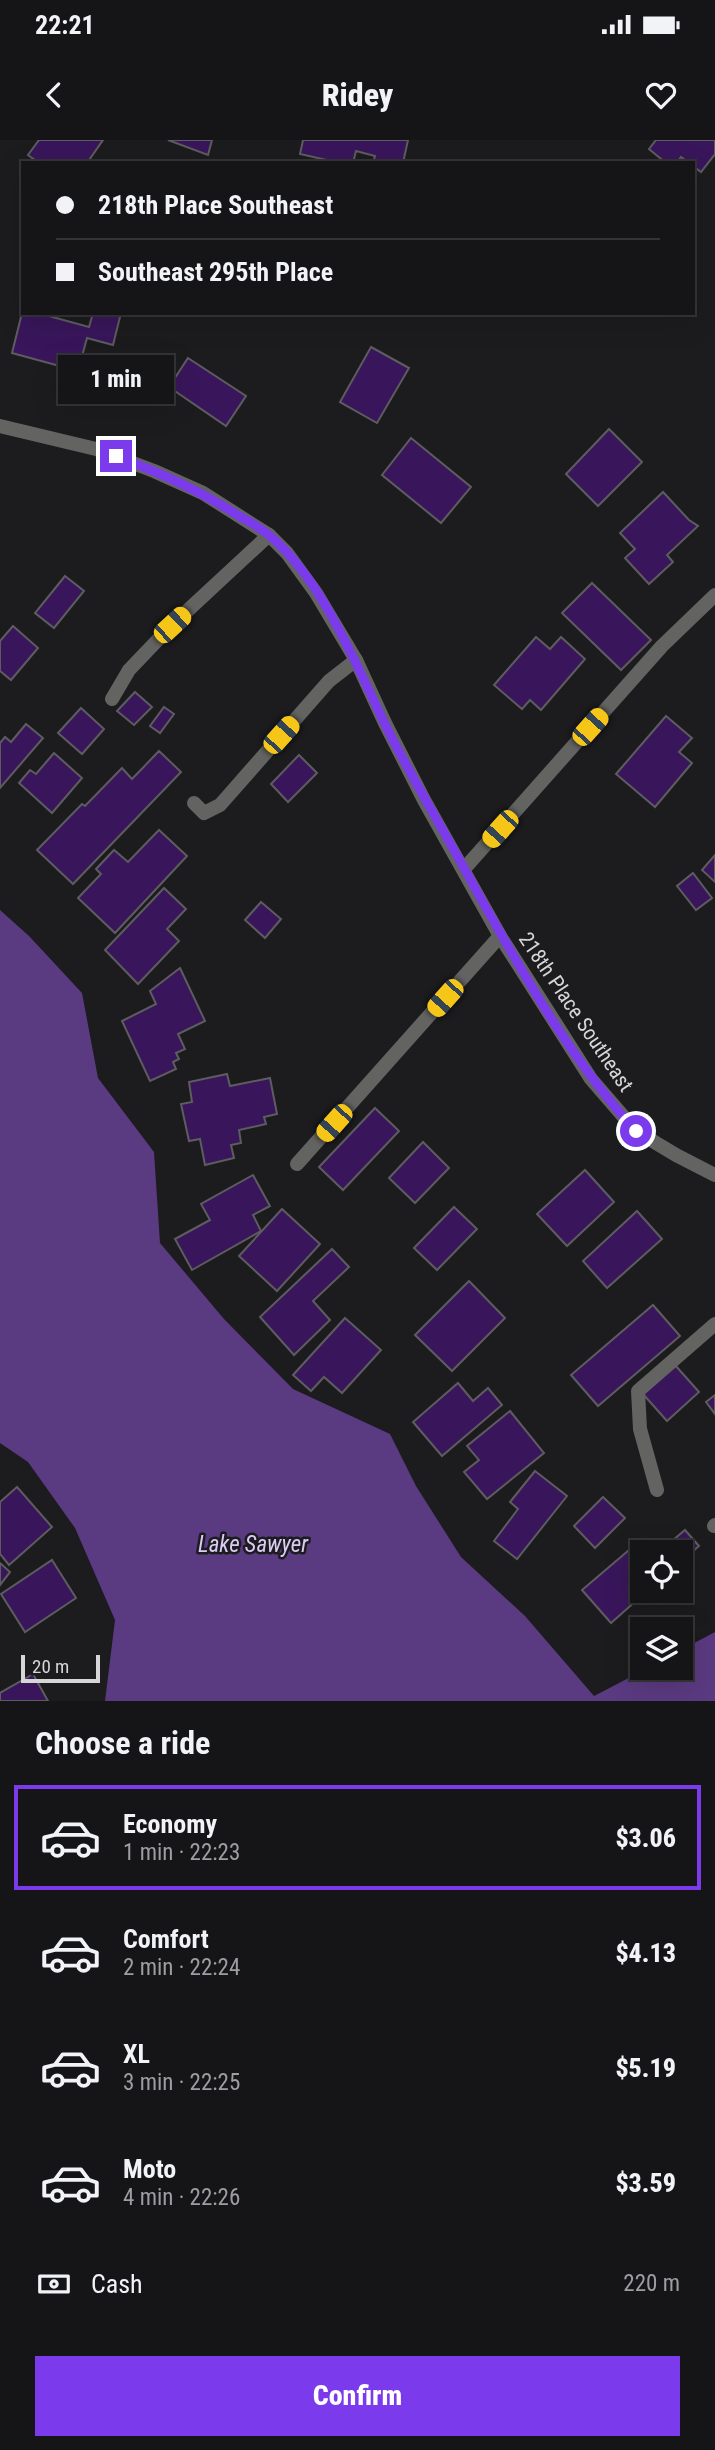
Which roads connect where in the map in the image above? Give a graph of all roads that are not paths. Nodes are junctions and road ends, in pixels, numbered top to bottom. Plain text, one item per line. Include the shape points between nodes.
1 (0, 426) edge
2 (269, 535) junction
3 (715, 595) edge
4 (356, 660) junction
5 (112, 699) dead end
6 (194, 803) dead end
7 (464, 869) junction
8 (500, 936) junction
9 (297, 1164) dead end
10 (715, 1175) edge
11 (715, 1324) edge
12 (657, 1490) dead end

1 - 2 street, 218th Place Southeast via 96,449 154,471 203,493
2 - 4 street, 218th Place Southeast via 316,593
2 - 5 street via 172,625 129,670
3 - 7 street via 662,646
4 - 6 street via 329,681 220,805 204,813
4 - 7 street, 218th Place Southeast via 413,778
7 - 8 street, 218th Place Southeast
8 - 9 street
8 - 10 street, 218th Place Southeast via 591,1079 614,1107 636,1131
11 - 12 street via 638,1391 640,1429

